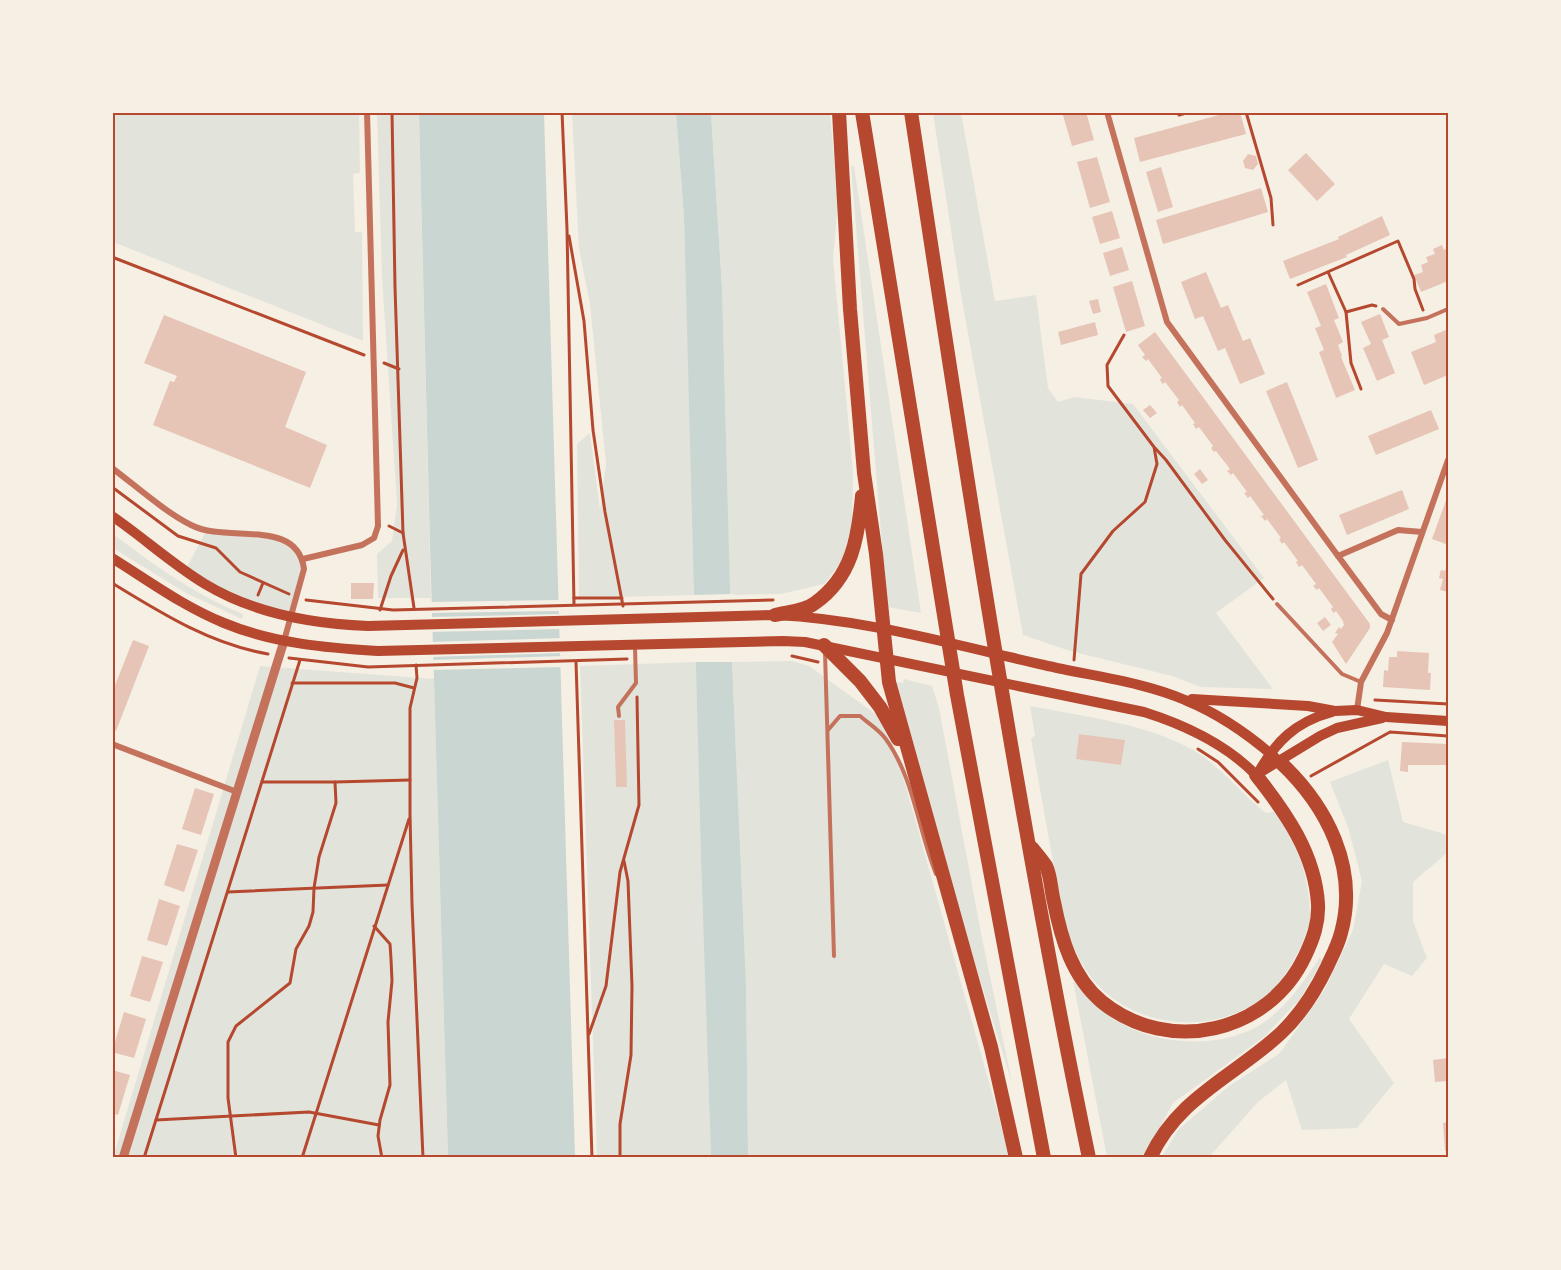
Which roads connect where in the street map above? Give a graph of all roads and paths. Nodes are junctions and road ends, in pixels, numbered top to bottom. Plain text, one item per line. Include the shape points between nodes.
1 (367, 112) edge
2 (392, 112) edge
3 (562, 112) edge
4 (839, 112) edge
5 (862, 112) edge
6 (911, 112) edge
7 (1107, 112) edge
8 (1190, 112) edge
9 (1246, 112) edge
10 (1179, 116) dead end
11 (1273, 225) dead end
12 (567, 229) junction
13 (112, 257) edge
14 (1328, 272) junction
15 (1298, 285) dead end
16 (1383, 309) joint
17 (1449, 309) edge
18 (1346, 312) junction
19 (1427, 318) junction
20 (1124, 335) dead end
21 (374, 359) junction
22 (399, 369) junction
23 (1361, 389) dead end
24 (1154, 447) junction
25 (1449, 460) edge
26 (112, 468) edge
27 (864, 473) junction
28 (112, 487) edge
29 (112, 516) edge
30 (378, 520) junction
31 (1422, 532) junction
32 (403, 533) junction
33 (404, 549) junction
34 (1338, 556) junction
35 (112, 558) edge
36 (303, 559) junction
37 (414, 597) dead end
38 (298, 598) junction
39 (574, 598) junction
40 (622, 598) junction
41 (762, 600) dead end
42 (623, 604) junction
43 (1277, 604) joint
44 (380, 610) junction
45 (575, 610) dead end
46 (769, 615) junction
47 (292, 616) junction
48 (624, 619) junction
49 (1392, 620) junction
50 (883, 629) junction
51 (284, 641) junction
52 (635, 644) junction
53 (824, 645) junction
54 (786, 655) dead end
55 (576, 658) dead end
56 (886, 658) junction
57 (300, 660) dead end
58 (584, 661) dead end
59 (1073, 662) dead end
60 (825, 665) junction
61 (410, 666) dead end
62 (417, 678) dead end
63 (1361, 682) junction
64 (292, 683) junction
65 (636, 683) junction
66 (414, 688) junction
67 (1182, 699) junction
68 (1449, 704) edge
69 (1358, 705) junction
70 (1335, 711) junction
71 (619, 716) dead end
72 (1386, 717) junction
73 (1449, 721) edge
74 (828, 731) junction
75 (1449, 736) edge
76 (112, 744) edge
77 (1193, 746) dead end
78 (1269, 753) junction
79 (910, 760) junction
80 (1280, 762) junction
81 (1256, 775) junction
82 (410, 780) junction
83 (262, 782) junction
84 (336, 782) junction
85 (1301, 782) junction
86 (237, 792) junction
87 (1274, 798) junction
88 (410, 814) junction
89 (1029, 843) junction
90 (623, 857) junction
91 (388, 885) junction
92 (314, 888) junction
93 (227, 892) junction
94 (374, 926) junction
95 (958, 927) junction
96 (834, 956) dead end
97 (588, 1036) junction
98 (316, 1114) junction
99 (230, 1116) junction
100 (156, 1120) junction
101 (379, 1125) junction
102 (123, 1158) edge
103 (144, 1158) edge
104 (236, 1158) edge
105 (302, 1158) edge
106 (382, 1158) edge
107 (423, 1158) edge
108 (592, 1158) edge
109 (620, 1158) edge
110 (1016, 1158) edge
111 (1044, 1158) edge
112 (1089, 1158) edge
113 (1150, 1158) edge

1 - 21 street
2 - 22 path
3 - 12 path
4 - 27 highway
5 - 111 highway via 957,695
6 - 89 highway via 965,472
7 - 34 street via 1167,322
8 - 10 path
9 - 11 path via 1271,198
12 - 39 path
12 - 40 path via 584,321 605,512
13 - 21 path
14 - 15 path
14 - 18 path
14 - 19 path via 1398,241
16 - 18 path via 1372,305
16 - 19 lane via 1399,324
17 - 19 lane
18 - 23 path via 1351,363
20 - 24 path via 1107,364 1108,386
21 - 22 path
21 - 30 street
22 - 32 path
24 - 43 path
24 - 59 path via 1157,464 1144,502 1113,531 1081,574
25 - 31 street
26 - 36 street via 190,525 284,539 298,549
27 - 46 highway via 858,535 844,572 814,604
27 - 50 highway
28 - 38 path via 178,536 216,548 240,572
29 - 47 main road via 208,585
30 - 32 path
30 - 36 street via 376,532 368,542
31 - 34 street via 1398,530
31 - 49 street
32 - 33 path
33 - 37 path
33 - 44 path
34 - 49 street via 1381,614
35 - 51 main road via 171,596 222,622
36 - 38 street
38 - 44 path
38 - 47 street
39 - 40 path
39 - 45 path
40 - 42 path
41 - 42 path
42 - 44 path
42 - 48 path
43 - 63 lane via 1342,674
46 - 48 main road
46 - 50 main road via 833,619
47 - 48 main road via 348,625
47 - 51 street
49 - 63 street
50 - 56 highway
50 - 67 main road
51 - 52 main road via 346,649 409,650
51 - 86 street
52 - 53 main road via 794,641
52 - 65 lane
53 - 56 main road
53 - 60 lane
53 - 79 highway via 880,707
54 - 60 path
55 - 97 path
56 - 79 highway
56 - 81 main road via 1153,715 1209,739
57 - 64 path
58 - 61 path
60 - 74 lane
62 - 66 path
63 - 69 street
64 - 66 path via 395,683
64 - 83 path
65 - 71 lane via 618,706
65 - 90 path via 639,805
66 - 82 path via 410,708
67 - 70 main road
67 - 78 main road via 1230,722
68 - 69 path
69 - 70 main road
69 - 72 main road
70 - 78 main road via 1296,728
72 - 73 main road
72 - 80 main road via 1337,728
74 - 95 lane via 840,716 860,716 884,737 905,776 927,852
74 - 96 lane
75 - 85 path via 1390,732
76 - 86 street
77 - 87 path via 1218,762 1261,806
78 - 80 main road
78 - 81 main road
79 - 95 highway
80 - 81 main road
80 - 85 highway
81 - 87 highway
82 - 84 path
82 - 88 path
83 - 84 path
83 - 93 path
84 - 92 path via 336,803 322,845
85 - 113 highway via 1329,826 1343,864 1346,898 1336,946 1318,985 1294,1020 1193,1101 1169,1127
86 - 102 street
87 - 89 highway via 1295,829 1310,863 1318,905 1317,927 1301,966 1281,992 1252,1015 1215,1029 1181,1032 1146,1026 1113,1009 1092,992 1066,947 1047,868
88 - 91 path
88 - 107 path
89 - 112 highway
90 - 97 path via 606,986
90 - 109 path via 628,881 632,986 631,1044 620,1124
91 - 92 path
91 - 94 path
92 - 93 path
92 - 99 path via 313,912 296,950 290,983 236,1026 228,1042
93 - 100 path
94 - 98 path
94 - 101 path via 390,944 392,959 390,1085
95 - 110 highway
97 - 108 path
98 - 99 path
98 - 101 path
98 - 105 path
99 - 100 path
99 - 104 path
100 - 103 path
101 - 106 path

